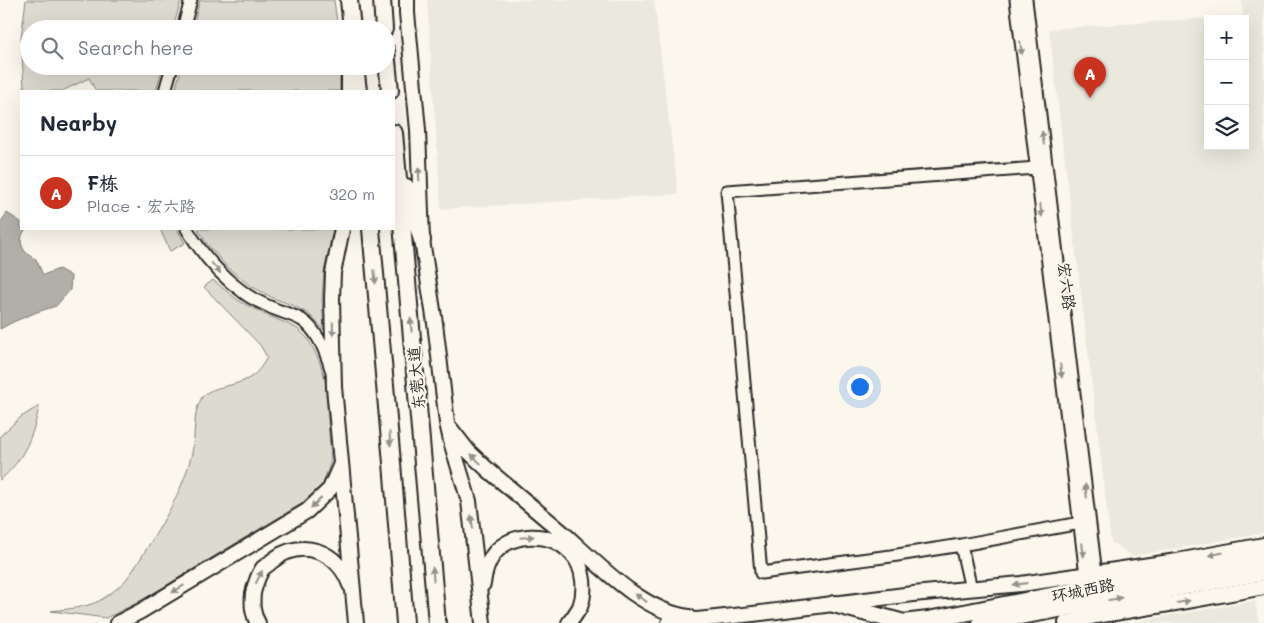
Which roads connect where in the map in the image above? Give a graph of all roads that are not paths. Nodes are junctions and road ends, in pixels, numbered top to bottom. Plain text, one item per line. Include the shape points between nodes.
1 (191, 0) edge
2 (382, 0) edge
3 (1016, 0) edge
4 (1026, 0) edge
5 (349, 1) edge
6 (408, 4) edge
7 (185, 20) edge
8 (350, 20) edge
9 (383, 20) edge
10 (169, 75) edge
11 (349, 75) edge
12 (356, 75) edge
13 (388, 75) edge
14 (165, 90) edge
15 (349, 90) edge
16 (358, 90) edge
17 (390, 90) edge
18 (395, 145) edge
19 (396, 156) junction
20 (1036, 168) junction
21 (188, 230) edge
22 (342, 230) edge
23 (370, 230) edge
24 (422, 240) junction
25 (334, 376) junction
26 (447, 423) junction
27 (341, 463) junction
28 (1080, 523) junction
29 (961, 545) junction
30 (1264, 545) edge
31 (1264, 556) edge
32 (1264, 572) edge
33 (1091, 575) junction
34 (1264, 587) edge
35 (971, 589) junction
36 (481, 597) junction
37 (354, 598) junction
38 (834, 604) junction
39 (702, 619) junction
40 (1096, 620) edge
41 (118, 623) edge
42 (258, 623) edge
43 (356, 623) edge
44 (405, 623) edge
45 (437, 623) edge
46 (483, 623) edge
47 (569, 623) edge
48 (669, 623) edge
49 (903, 623) edge
50 (981, 623) edge
51 (1066, 623) edge

1 - 7 street
2 - 9 highway
3 -> 20 street, 宏六路
33 -> 4 street, 宏六路
5 - 8 highway
24 -> 6 main road via 418,130
10 - 14 street
11 - 15 main road
12 - 16 highway
13 - 17 highway
18 - 19 highway, 东莞大道
19 - 24 highway
45 -> 19 highway, 东莞大道
20 -> 28 street, 宏六路
20 - 29 street via 727,190 761,574
21 -> 25 street via 220,274 244,293 303,321 328,356
22 -> 25 main road via 333,273
23 -> 44 highway, 东莞大道
24 - 26 main road
25 - 27 main road
36 -> 26 main road via 469,501
39 -> 26 main road via 677,616 639,598 487,469 468,451
27 - 37 main road
27 -> 41 main road via 330,489 307,511
28 - 29 street
28 -> 33 street, 宏六路
29 - 35 street
30 -> 33 main road
31 - 49 highway, 环城西路
50 -> 32 highway, 环城西路
33 -> 35 main road
40 -> 34 main road
35 - 38 main road
36 - 46 main road
36 -> 47 main road via 485,571 493,554 520,537 539,536 557,542 571,553 582,570 584,588 580,606
42 -> 37 main road via 252,603 254,586 263,568 291,550 308,549 337,563 348,579
37 - 43 main road
38 - 39 main road
38 - 49 highway
39 - 48 main road
40 - 51 main road

